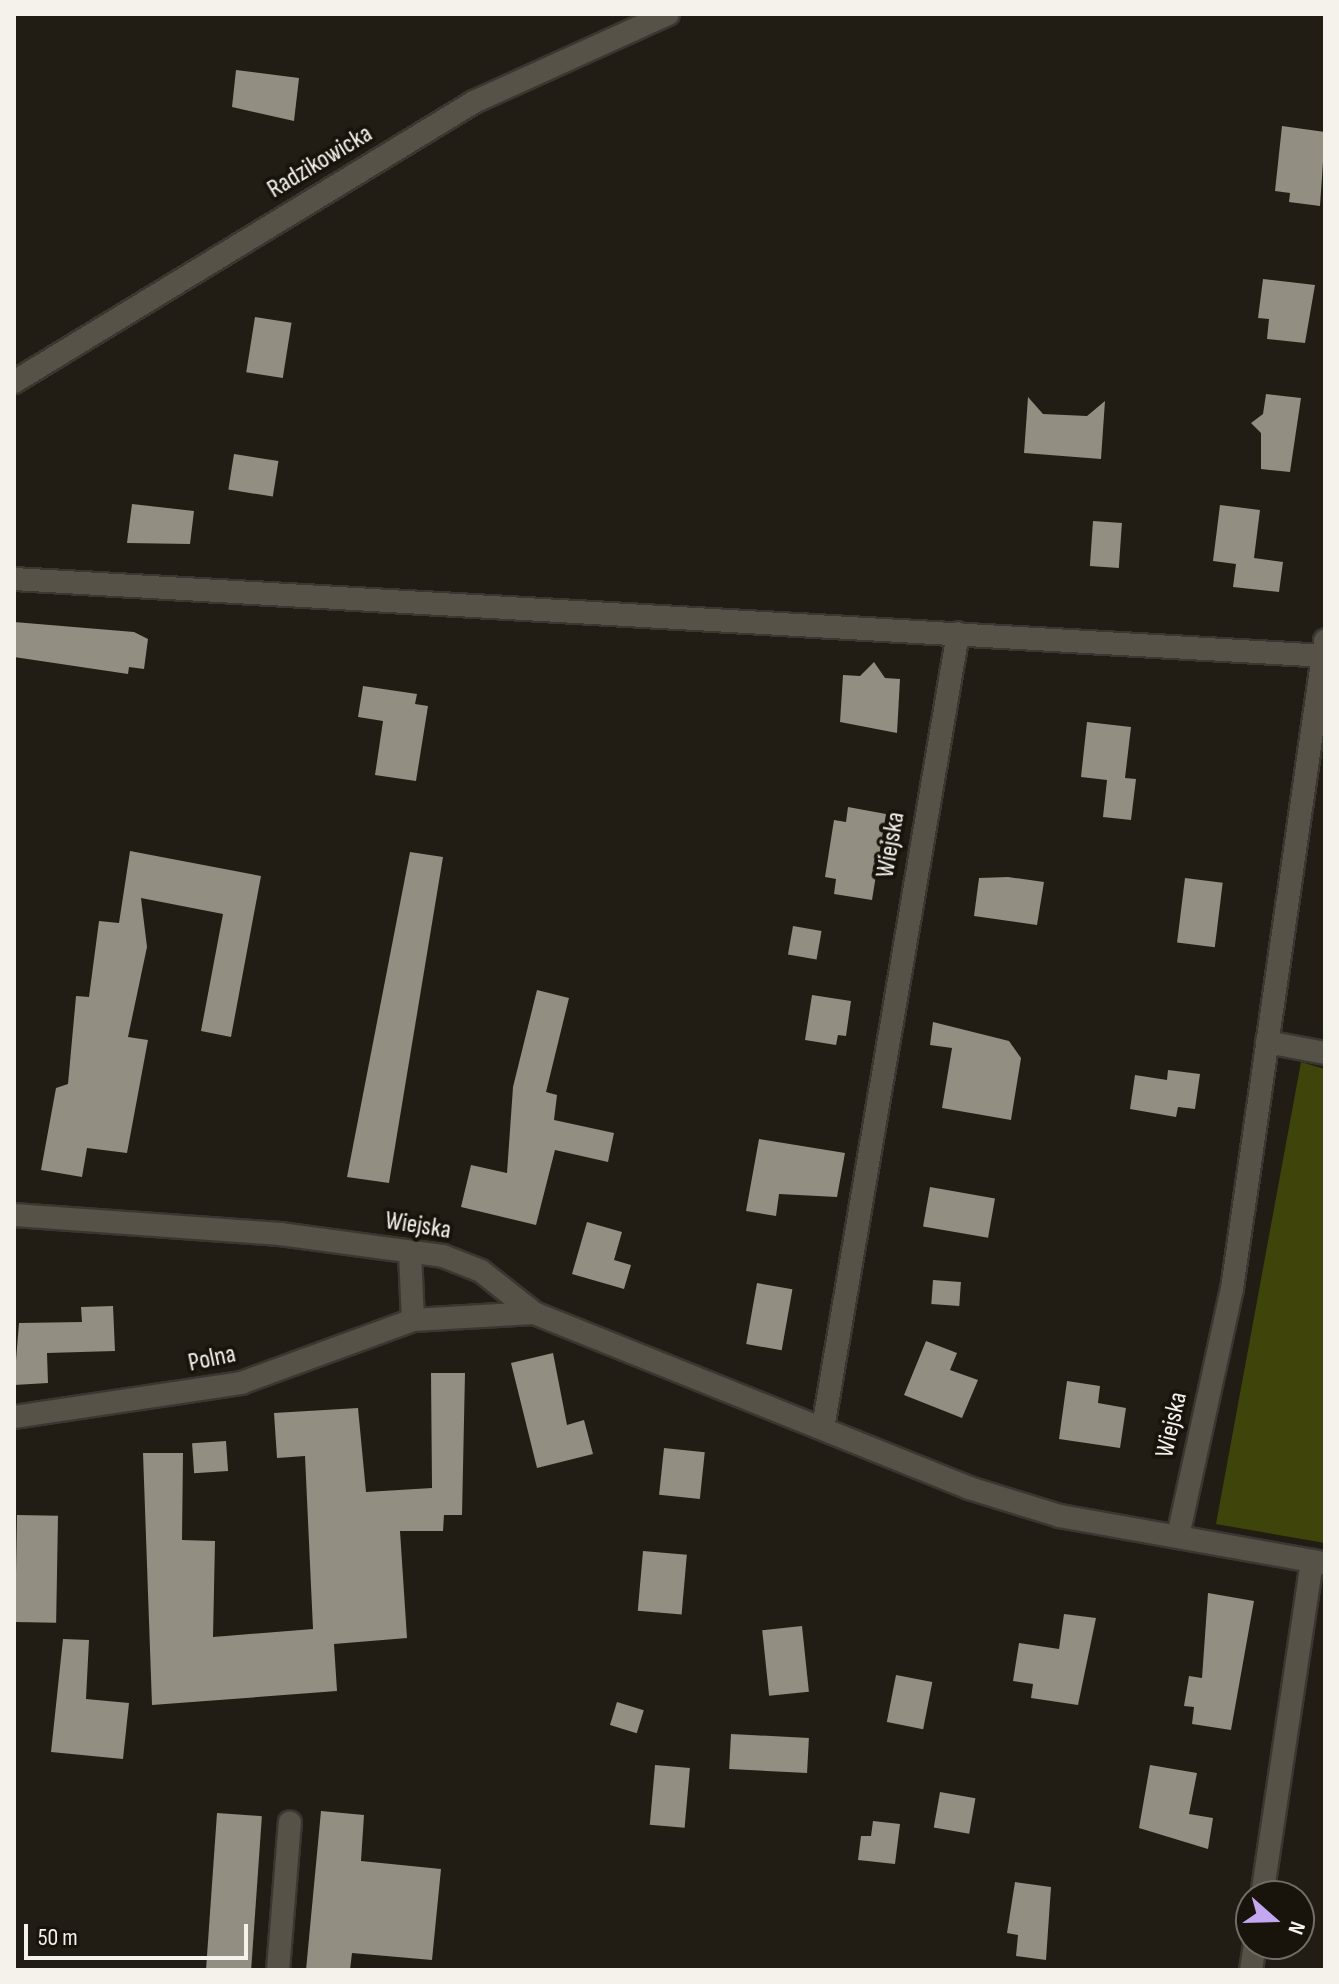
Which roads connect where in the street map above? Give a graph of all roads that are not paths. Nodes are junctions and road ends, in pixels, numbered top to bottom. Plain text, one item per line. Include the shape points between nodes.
1 (668, 14) edge
2 (14, 382) edge
3 (14, 579) edge
4 (958, 633) junction
5 (1324, 651) edge
6 (1267, 1042) junction
7 (1325, 1053) edge
8 (14, 1215) edge
9 (410, 1252) junction
10 (534, 1313) junction
11 (413, 1320) junction
12 (14, 1417) edge
13 (823, 1428) junction
14 (1178, 1536) junction
15 (1318, 1562) edge
16 (290, 1822) dead end
17 (1265, 1880) edge
18 (278, 1970) edge

1 - 2 street, Radzikowicka via 474,102
3 - 4 street
4 - 5 street, Wiejska
4 - 13 street, Wiejska
5 - 6 street, Wiejska
6 - 7 street
6 - 14 street, Wiejska via 1232,1289
8 - 9 street, Wiejska via 280,1234
9 - 10 street, Wiejska via 481,1271
9 - 11 street
10 - 11 street, Polna
10 - 13 street, Wiejska
11 - 12 street, Polna via 241,1383
13 - 14 street, Wiejska via 1023,1507
14 - 15 street, Wiejska
15 - 17 street, Wiejska
16 - 18 street

